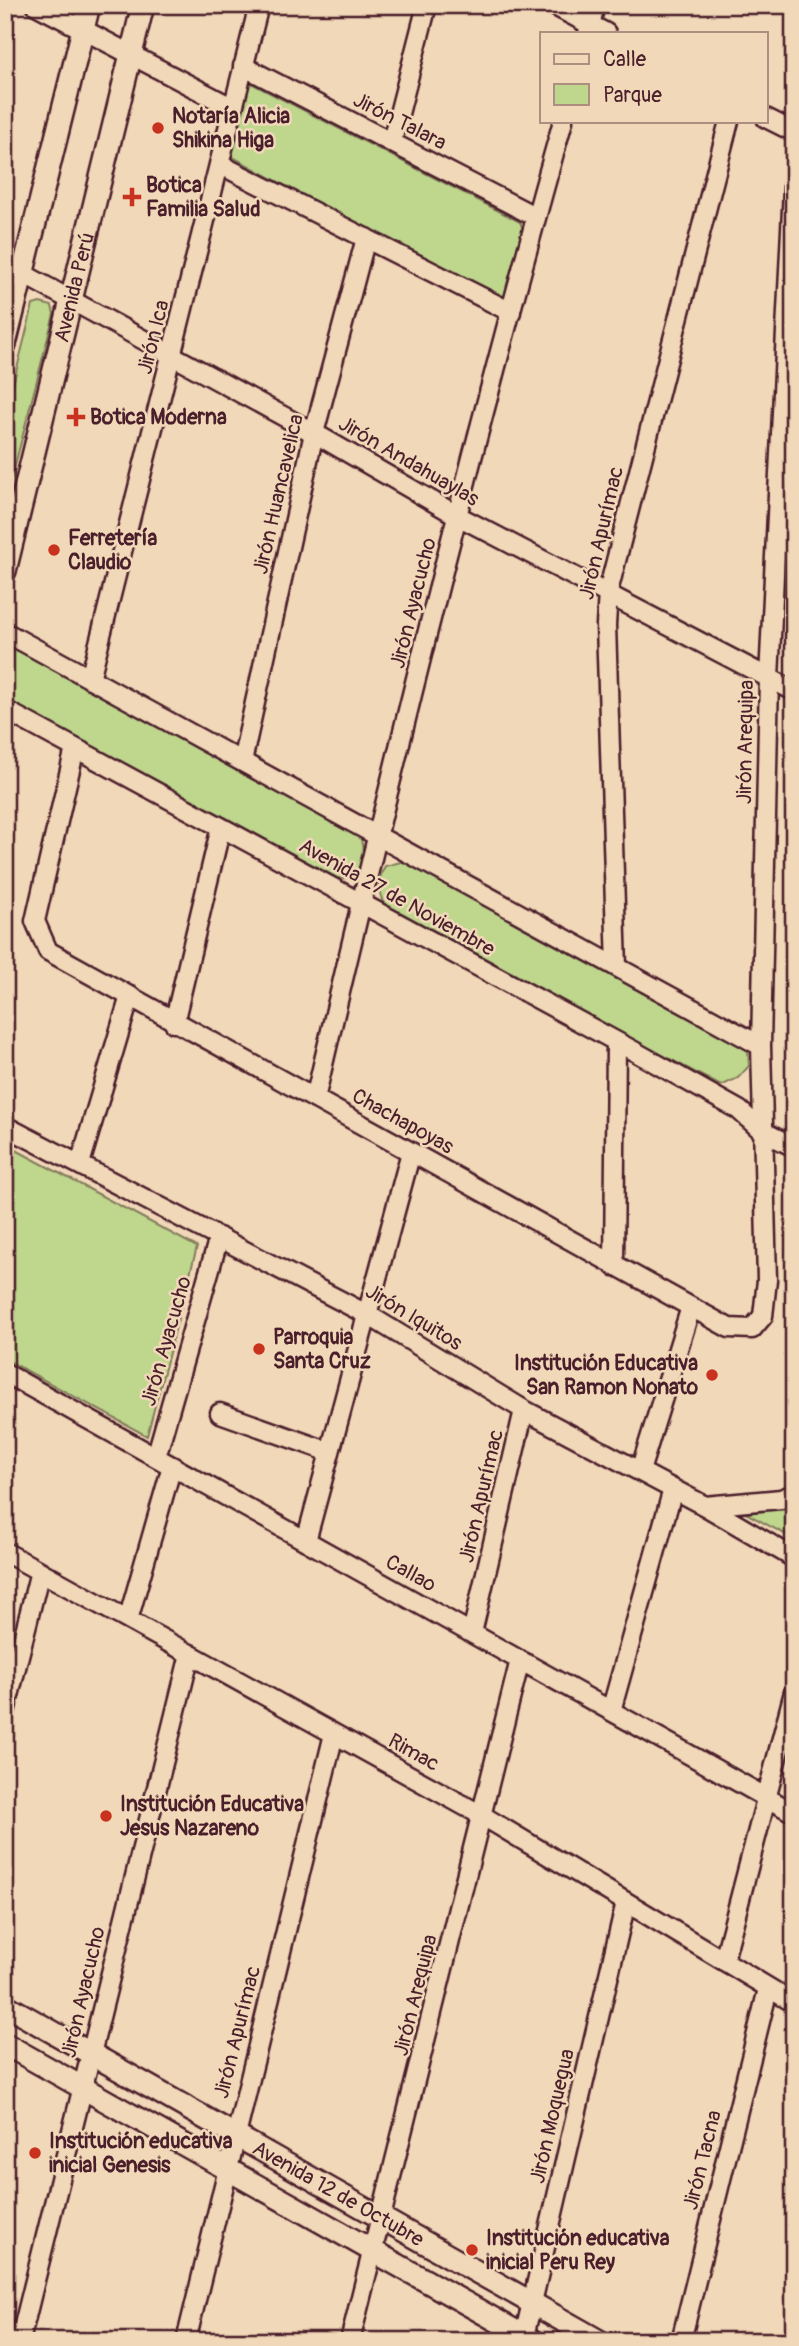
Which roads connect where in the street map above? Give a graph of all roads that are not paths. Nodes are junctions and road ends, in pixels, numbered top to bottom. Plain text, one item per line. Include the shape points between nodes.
1 (36, 5) edge
2 (89, 5) edge
3 (143, 5) edge
4 (259, 5) edge
5 (427, 5) edge
6 (553, 5) edge
7 (595, 5) edge
8 (83, 30) junction
9 (595, 30) edge
10 (131, 54) junction
11 (243, 66) junction
12 (233, 108) junction
13 (768, 119) edge
14 (563, 122) edge
15 (729, 122) edge
16 (794, 132) edge
17 (392, 141) junction
18 (219, 164) junction
19 (794, 168) edge
20 (536, 217) junction
21 (366, 238) junction
22 (14, 269) edge
23 (71, 302) junction
24 (511, 312) junction
25 (5, 344) edge
26 (171, 357) junction
27 (314, 433) junction
28 (458, 516) junction
29 (5, 571) edge
30 (608, 592) junction
31 (5, 632) edge
32 (769, 678) junction
33 (90, 679) junction
34 (794, 691) edge
35 (5, 710) edge
36 (75, 748) junction
37 (242, 762) junction
38 (221, 827) junction
39 (378, 836) junction
40 (361, 902) junction
41 (617, 967) junction
42 (130, 996) junction
43 (174, 1023) junction
44 (616, 1042) junction
45 (761, 1046) junction
46 (315, 1099) junction
47 (5, 1126) edge
48 (762, 1131) junction
49 (794, 1147) edge
50 (411, 1152) junction
51 (80, 1164) junction
52 (219, 1237) junction
53 (614, 1266) junction
54 (691, 1307) junction
55 (368, 1315) junction
56 (763, 1316) joint
57 (5, 1373) edge
58 (524, 1410) junction
59 (220, 1413) dead end
60 (330, 1452) junction
61 (156, 1457) junction
62 (172, 1466) junction
63 (640, 1471) junction
64 (673, 1489) junction
65 (794, 1493) edge
66 (705, 1506) junction
67 (306, 1541) junction
68 (5, 1552) edge
69 (794, 1558) edge
70 (40, 1571) junction
71 (128, 1620) junction
72 (472, 1633) junction
73 (190, 1654) junction
74 (520, 1660) junction
75 (794, 1692) edge
76 (611, 1711) junction
77 (5, 1712) edge
78 (334, 1734) junction
79 (768, 1798) junction
80 (794, 1813) edge
81 (483, 1816) junction
82 (626, 1902) junction
83 (724, 1960) junction
84 (768, 1990) junction
85 (794, 2003) edge
86 (5, 2005) edge
87 (5, 2044) edge
88 (93, 2054) junction
89 (83, 2088) junction
90 (236, 2134) junction
91 (228, 2168) junction
92 (381, 2217) junction
93 (373, 2250) junction
94 (533, 2303) junction
95 (527, 2339) edge
96 (20, 2341) edge
97 (186, 2341) edge
98 (350, 2341) edge
99 (599, 2341) edge
100 (681, 2341) edge

1 - 8 street
2 - 8 main road
3 - 10 main road, Avenida Perú
4 - 11 street, Jirón Ica
5 - 17 street
6 - 9 street
7 - 9 street
8 - 10 street
8 - 22 main road
10 - 12 street
10 - 23 main road, Avenida Perú
11 - 12 street, Jirón Ica
11 - 17 street, Jirón Talara
12 - 18 street, Jirón Ica
13 - 16 street
14 - 20 street, Jirón Ayacucho
15 - 30 street, Jirón Apurímac
17 - 20 street, Jirón Talara
18 - 21 street
18 - 26 street, Jirón Ica
19 - 32 street, Jirón Arequipa
20 - 24 street, Jirón Ayacucho
21 - 24 street
21 - 27 street, Jirón Huancavelica
22 - 23 street, Jirón Andahuaylas
22 - 25 main road
23 - 26 street, Jirón Andahuaylas
23 - 29 main road, Avenida Perú
24 - 28 street, Jirón Ayacucho
26 - 27 street, Jirón Andahuaylas
26 - 33 street, Jirón Ica
27 - 28 street, Jirón Andahuaylas
27 - 37 street, Jirón Huancavelica
28 - 30 street, Jirón Andahuaylas
28 - 39 street, Jirón Ayacucho
30 - 32 street, Jirón Andahuaylas
30 - 41 street, Jirón Apurímac
31 - 33 street, Avenida 27 de Noviembre
32 - 34 street, Jirón Andahuaylas
32 - 45 street, Jirón Arequipa
33 - 37 street, Avenida 27 de Noviembre
35 - 36 street, Avenida 27 de Noviembre
36 - 38 street, Avenida 27 de Noviembre
36 - 42 street, Chachapoyas via 35,921 48,951
37 - 39 street, Avenida 27 de Noviembre
38 - 40 street, Avenida 27 de Noviembre
38 - 43 street
39 - 40 street, Jirón Ayacucho
39 - 41 street, Avenida 27 de Noviembre
40 - 44 street, Avenida 27 de Noviembre
40 - 46 street, Jirón Ayacucho
41 - 45 street, Avenida 27 de Noviembre
42 - 43 street, Chachapoyas
42 - 51 street
43 - 46 street, Chachapoyas
44 - 48 street, Avenida 27 de Noviembre via 740,1110
44 - 53 street
45 - 48 street, Jirón Arequipa
46 - 50 street, Chachapoyas
47 - 51 street, Jirón Iquitos
48 - 49 street, Avenida 27 de Noviembre
48 - 56 street, Jirón Arequipa via 767,1280
50 - 53 street, Chachapoyas
50 - 55 street
51 - 52 street, Jirón Iquitos
52 - 55 street, Jirón Iquitos
52 - 61 street, Jirón Ayacucho
53 - 54 street, Chachapoyas
54 - 56 street, Chachapoyas via 729,1328 752,1329
54 - 63 street
55 - 58 street, Jirón Iquitos
55 - 60 street
57 - 61 street, Callao
58 - 63 street, Jirón Iquitos
58 - 72 street, Jirón Apurímac
59 - 60 street
60 - 67 street
61 - 62 street, Callao
62 - 67 street, Callao
62 - 71 street
63 - 64 street, Jirón Iquitos
64 - 66 street, Jirón Iquitos
64 - 76 street
65 - 66 street via 780,1499
66 - 69 street, Jirón Iquitos
67 - 72 street, Callao
68 - 70 street, Rimac
70 - 71 street, Rimac
70 - 77 street
71 - 73 street, Rimac
72 - 74 street, Callao
73 - 78 street, Rimac
73 - 88 street, Jirón Ayacucho
74 - 76 street, Callao
74 - 81 street, Jirón Arequipa
75 - 79 street
76 - 79 street, Callao
78 - 81 street, Rimac
78 - 90 street, Jirón Apurímac
79 - 80 street, Callao
79 - 83 street
81 - 82 street, Rimac
81 - 92 street, Jirón Arequipa
82 - 83 street, Rimac
82 - 94 street, Jirón Moquegua
83 - 84 street, Rimac
84 - 85 street, Rimac
84 - 100 street, Jirón Tacna
86 - 88 main road, Avenida 12 de Octubre
87 - 89 main road, Avenida 12 de Octubre
88 - 89 street, Jirón Ayacucho
88 - 90 main road, Avenida 12 de Octubre
89 - 91 main road, Avenida 12 de Octubre
89 - 96 street, Jirón Ayacucho
90 - 91 street, Jirón Apurímac
90 - 92 main road, Avenida 12 de Octubre
91 - 93 main road, Avenida 12 de Octubre
91 - 97 street, Jirón Apurímac
92 - 93 street, Jirón Arequipa
92 - 94 main road, Avenida 12 de Octubre
93 - 95 main road, Avenida 12 de Octubre
93 - 98 street, Jirón Arequipa
94 - 95 street, Jirón Moquegua
94 - 99 main road, Avenida 12 de Octubre

